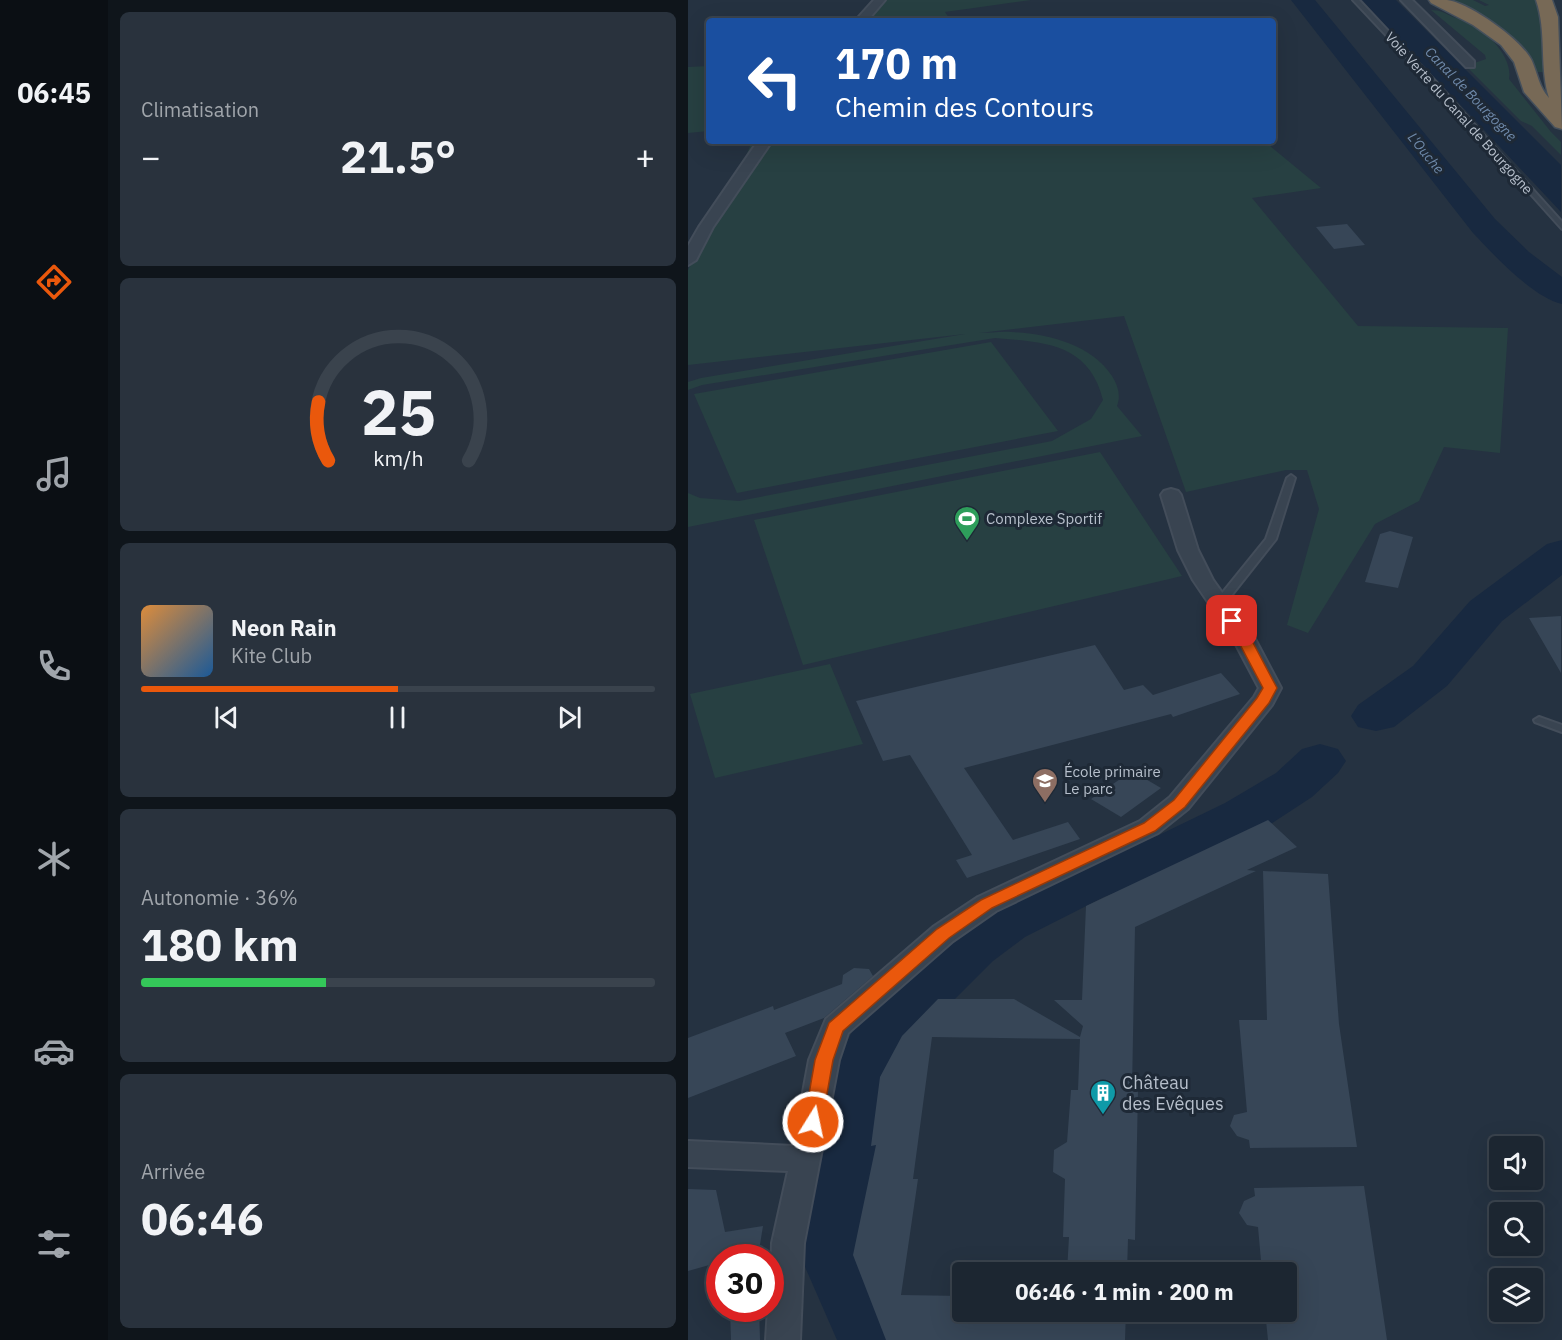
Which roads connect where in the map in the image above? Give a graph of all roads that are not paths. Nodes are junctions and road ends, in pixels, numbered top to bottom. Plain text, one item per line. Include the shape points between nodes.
1 (880, 0) edge
2 (1356, 0) edge
3 (1406, 0) edge
4 (1437, 0) edge
5 (1544, 0) edge
6 (1555, 0) edge
7 (1561, 14) edge
8 (864, 18) edge
9 (1470, 64) dead end
10 (1561, 109) edge
11 (1561, 123) edge
12 (763, 144) edge
13 (1561, 227) edge
14 (688, 260) edge
15 (1291, 478) dead end
16 (1171, 495) dead end
17 (1219, 604) junction
18 (1538, 720) dead end
19 (1561, 729) edge
20 (688, 1154) edge
21 (806, 1159) junction
22 (783, 1340) edge

1 - 8 street
2 - 13 lane, Voie Verte du Canal de Bourgogne
3 - 9 street
4 - 11 highway via 1480,21 1507,41 1523,61 1533,92
5 - 10 highway via 1550,17 1552,79
6 - 7 highway
12 - 14 street
15 - 17 lane via 1271,538
16 - 17 street via 1188,550
17 - 21 street via 1244,639 1270,688 1264,700 1179,803 1149,827 987,904 943,934 836,1027 824,1060
18 - 19 lane
20 - 21 street
21 - 22 street via 788,1243

